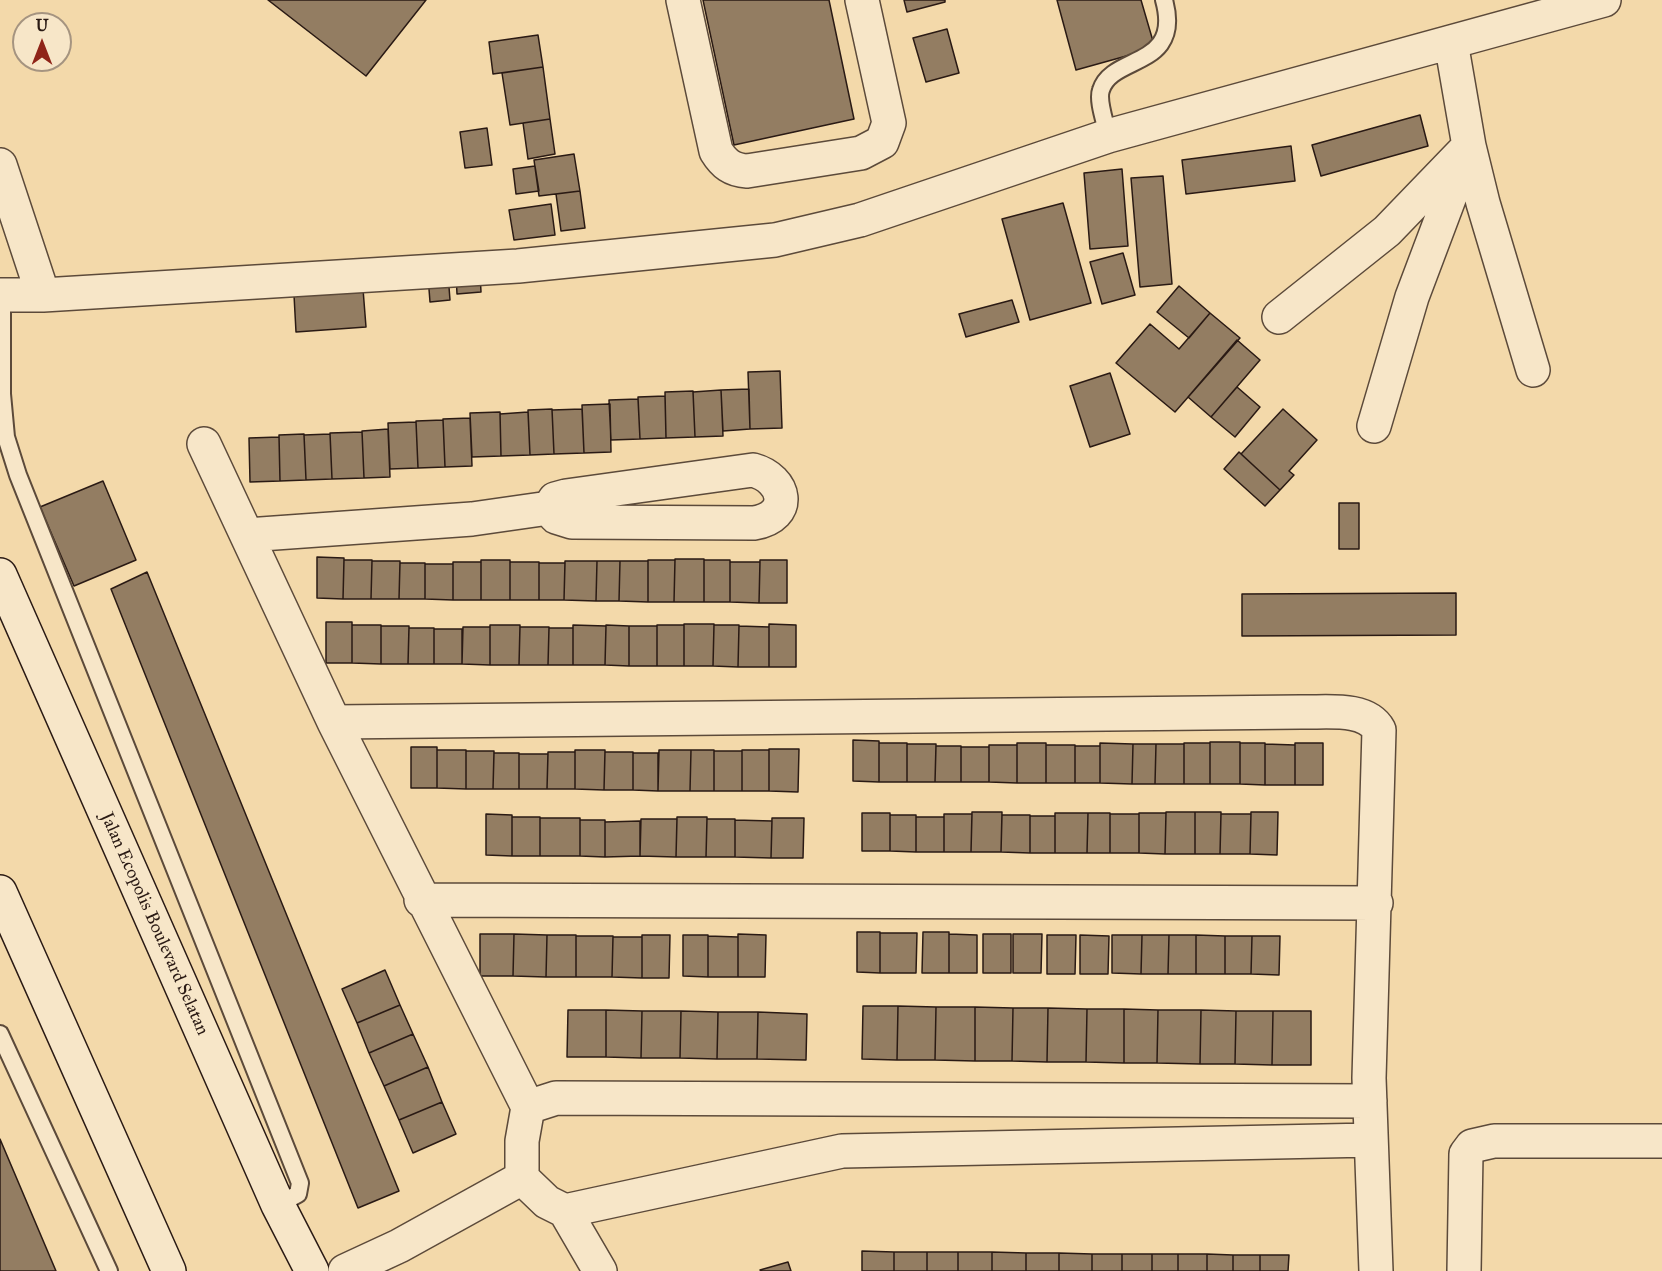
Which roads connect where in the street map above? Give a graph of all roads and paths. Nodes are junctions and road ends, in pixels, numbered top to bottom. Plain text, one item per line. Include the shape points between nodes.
1 (683, 0) edge
2 (862, 0) edge
3 (1164, 0) edge
4 (1604, 0) edge
5 (1451, 42) junction
6 (1108, 136) junction
7 (1469, 146) junction
8 (0, 165) edge
9 (1, 294) edge
10 (43, 295) junction
11 (1279, 317) dead end
12 (1533, 370) dead end
13 (1374, 426) dead end
14 (204, 444) dead end
15 (549, 508) junction
16 (247, 535) junction
17 (0, 575) edge
18 (334, 722) junction
19 (0, 892) edge
20 (421, 900) junction
21 (1376, 903) junction
22 (0, 1034) edge
23 (846, 1100) junction
24 (1370, 1101) junction
25 (528, 1107) junction
26 (1371, 1140) junction
27 (1662, 1141) edge
28 (842, 1151) junction
29 (522, 1178) junction
30 (278, 1205) junction
31 (565, 1211) junction
32 (109, 1271) edge
33 (169, 1271) edge
34 (312, 1271) edge
35 (345, 1271) edge
36 (600, 1271) edge
37 (1376, 1271) edge
38 (1464, 1271) edge

1 - 2 street via 716,151 729,166 747,171 861,153 882,142 889,123
3 - 6 lane via 1168,28 1163,41 1106,80 1100,91
4 - 5 street
5 - 6 street
5 - 7 street
6 - 10 street via 860,220 775,240 518,266
7 - 11 street via 1387,231
7 - 12 street
7 - 13 street via 1412,297
8 - 10 street
9 - 10 street
9 - 30 lane via 6,437 300,1183 298,1194
14 - 16 street
15 - 15 street via 555,499 566,496 753,470 771,478 780,493 780,510 771,520 754,523 572,522 556,517
15 - 16 street via 472,519
16 - 18 street
17 - 30 street, Jalan Ecopolis Boulevard Selatan
18 - 20 street
18 - 21 street via 1277,712 1361,715 1379,730
19 - 33 street
20 - 21 street
20 - 25 street
21 - 24 street
22 - 32 lane
23 - 24 street
23 - 25 street via 556,1098
23 - 28 street
24 - 26 street
25 - 29 street via 522,1141
26 - 28 street
26 - 37 street
27 - 38 street via 1494,1141 1472,1146 1466,1154
28 - 31 street
29 - 31 street via 547,1202
29 - 35 street
30 - 34 street, Jalan Ecopolis Boulevard Selatan
31 - 36 street

